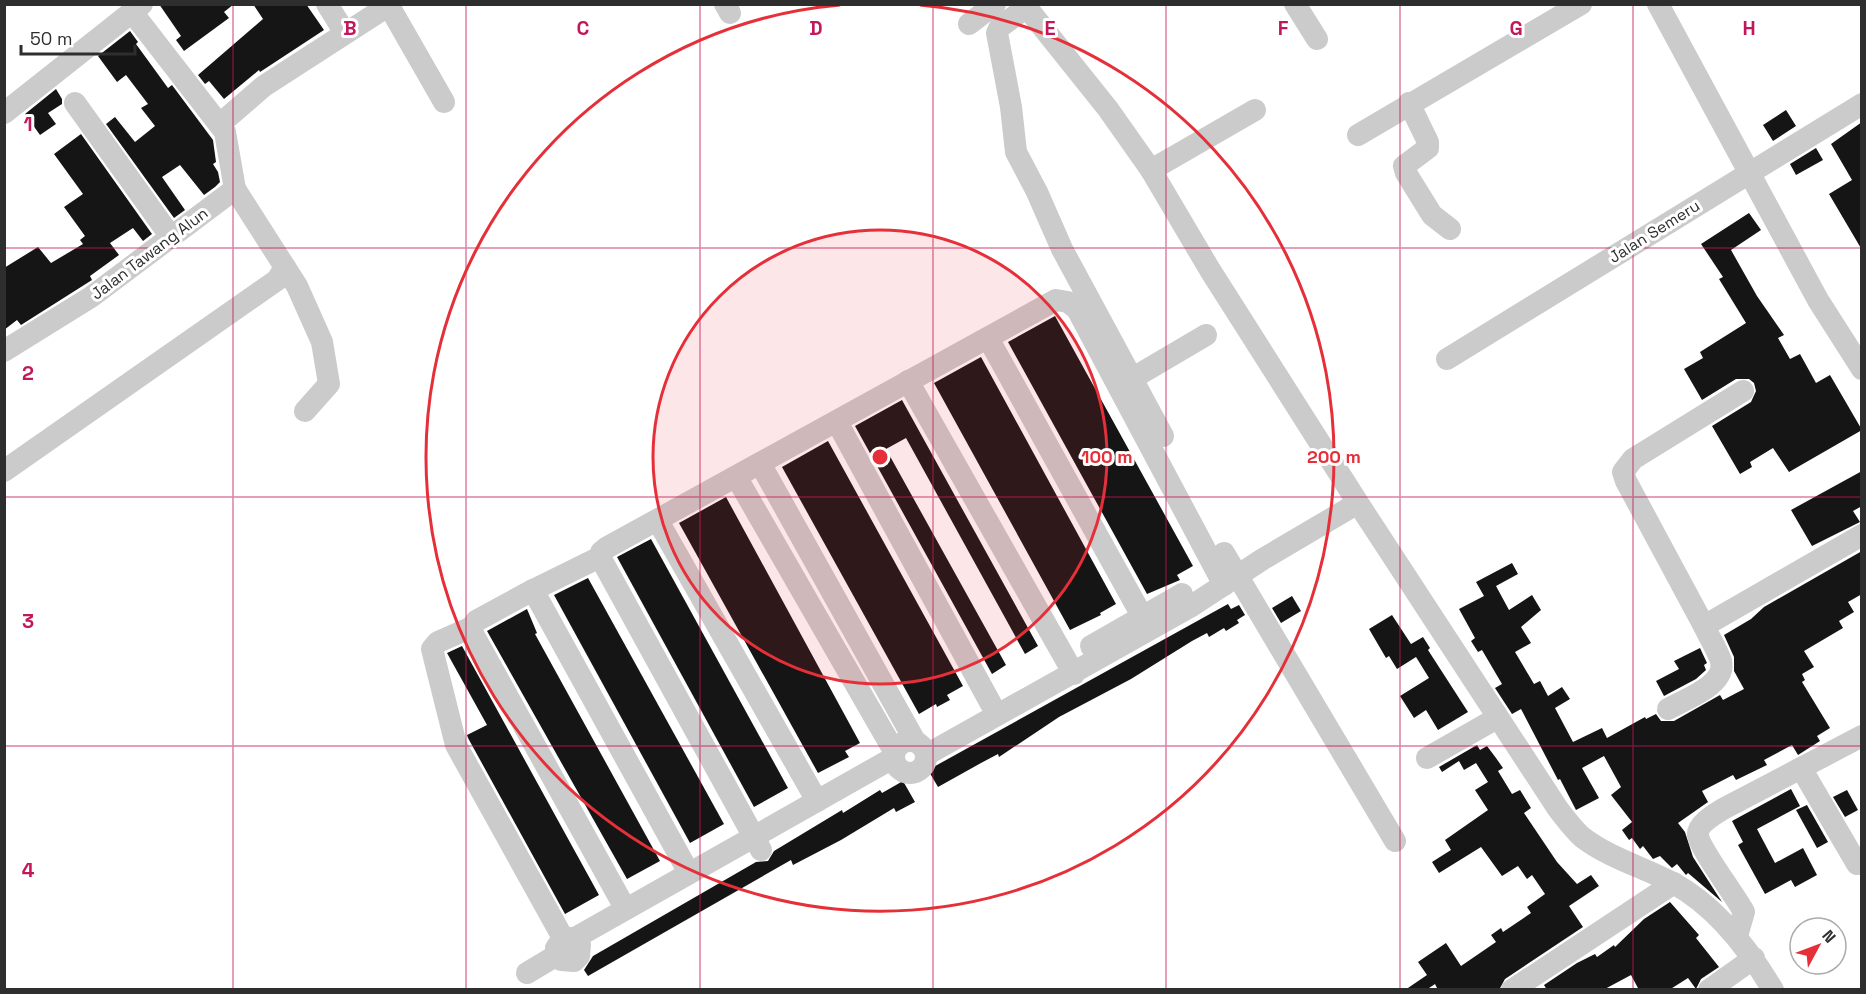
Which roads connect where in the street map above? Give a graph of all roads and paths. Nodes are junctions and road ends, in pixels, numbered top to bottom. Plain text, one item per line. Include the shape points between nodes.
1 (327, 4) edge
2 (995, 4) edge
3 (1295, 4) edge
4 (1581, 4) edge
5 (1658, 4) edge
6 (390, 5) edge
7 (1026, 6) edge
8 (137, 8) edge
9 (969, 24) dead end
10 (345, 33) junction
11 (1317, 39) dead end
12 (444, 102) dead end
13 (75, 103) dead end
14 (1409, 103) junction
15 (1862, 104) edge
16 (1254, 110) dead end
17 (4, 113) edge
18 (220, 124) junction
19 (1358, 135) dead end
20 (1151, 170) junction
21 (1742, 177) junction
22 (235, 189) junction
23 (1450, 229) dead end
24 (171, 237) junction
25 (285, 267) junction
26 (1206, 335) dead end
27 (988, 338) junction
28 (4, 351) edge
29 (1447, 358) dead end
30 (1862, 369) edge
31 (1133, 378) junction
32 (908, 381) junction
33 (1743, 391) dead end
34 (305, 411) dead end
35 (837, 422) junction
36 (761, 465) junction
37 (4, 471) edge
38 (737, 478) junction
39 (1354, 496) junction
40 (658, 521) junction
41 (1862, 535) edge
42 (600, 557) junction
43 (1226, 574) junction
44 (533, 590) junction
45 (840, 604) junction
46 (1142, 616) junction
47 (818, 618) junction
48 (1704, 626) junction
49 (472, 627) junction
50 (1071, 667) junction
51 (991, 704) junction
52 (1668, 709) dead end
53 (1497, 717) junction
54 (1862, 736) edge
55 (920, 747) junction
56 (1427, 758) dead end
57 (896, 760) junction
58 (1801, 768) junction
59 (817, 801) junction
60 (1395, 840) dead end
61 (757, 843) junction
62 (1857, 864) dead end
63 (689, 873) junction
64 (1674, 883) junction
65 (626, 908) junction
66 (1737, 936) junction
67 (569, 945) junction
68 (1754, 958) junction
69 (527, 973) dead end
70 (1512, 990) edge
71 (1708, 990) edge
72 (1773, 990) edge

1 - 10 street
2 - 9 street
3 - 11 street
4 - 14 street
5 - 21 street
6 - 10 street
6 - 12 street
7 - 20 street
7 - 31 street via 997,33 1016,152 1062,249
8 - 17 street
8 - 18 street
10 - 18 street via 264,86
13 - 24 street
14 - 19 street
14 - 23 street via 1428,148 1404,166 1406,173 1432,215
15 - 21 street, Jalan Semeru
16 - 20 street
18 - 22 street via 228,144
20 - 39 street
21 - 29 street, Jalan Semeru
21 - 30 street
22 - 24 street, Jalan Tawang Alun
22 - 25 street
24 - 28 street, Jalan Tawang Alun via 91,297
25 - 34 street via 322,342 328,373 326,389
25 - 37 street via 277,280
26 - 31 street
27 - 32 street
27 - 43 street via 1056,300 1077,309
27 - 46 street
31 - 43 street
32 - 35 street
32 - 50 street
33 - 48 street via 1633,459 1623,472
35 - 36 street
35 - 51 street
36 - 38 street
36 - 45 street
38 - 40 street
38 - 47 street
39 - 43 street
39 - 53 street
40 - 42 street via 606,548
40 - 59 street
41 - 48 street
42 - 44 street
42 - 61 street
43 - 46 street
43 - 50 street
43 - 60 street
44 - 49 street via 476,621
44 - 63 street
45 - 47 street
45 - 55 street
46 - 50 street
47 - 57 street
48 - 52 street via 1722,673 1716,681
49 - 65 street via 480,650
49 - 67 street via 438,642 432,650 448,721 456,744
50 - 51 street
50 - 55 street
51 - 55 street
53 - 56 street
53 - 64 street via 1558,809 1581,836
54 - 58 street
55 - 57 street via 902,742
57 - 59 street
57 - 61 street
58 - 62 street
58 - 66 street via 1705,823 1698,835 1704,851 1744,912
59 - 61 street
61 - 63 street
61 - 67 street
63 - 65 street
64 - 66 street
64 - 70 street
65 - 67 street
66 - 68 street
67 - 69 street
68 - 71 street
68 - 72 street

